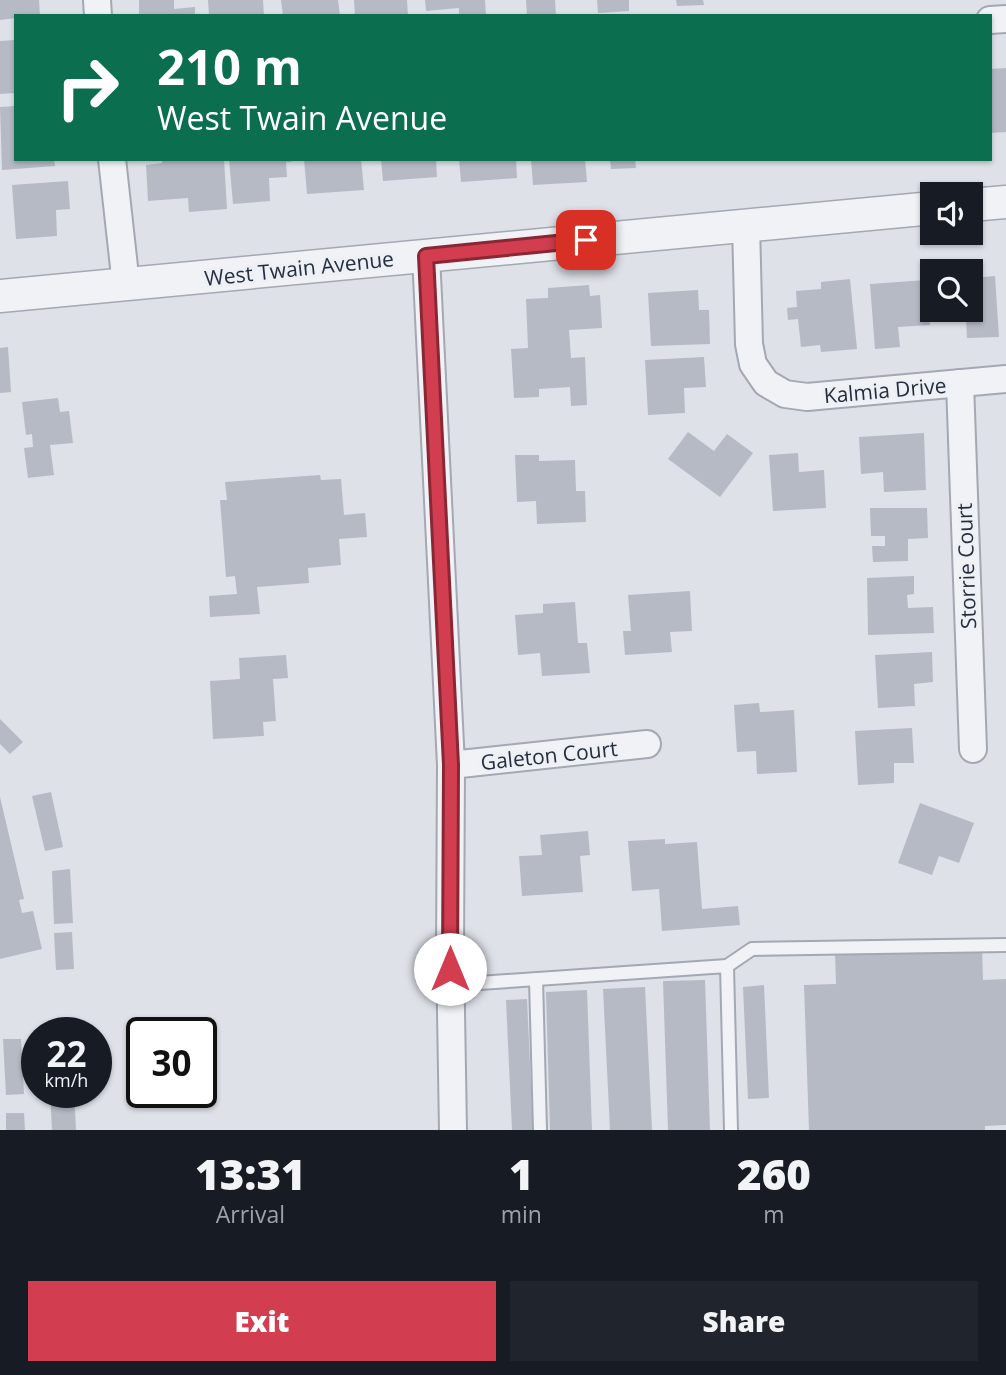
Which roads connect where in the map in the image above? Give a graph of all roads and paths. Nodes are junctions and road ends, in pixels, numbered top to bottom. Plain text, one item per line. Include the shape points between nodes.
1 (112, 161) edge
2 (1006, 202) edge
3 (983, 204) edge
4 (920, 209) edge
5 (746, 224) junction
6 (426, 256) junction
7 (126, 285) junction
8 (0, 296) edge
9 (1006, 379) edge
10 (960, 383) junction
11 (647, 744) dead end
12 (973, 749) dead end
13 (451, 765) junction
14 (1006, 945) edge
15 (727, 966) junction
16 (536, 979) junction
17 (450, 985) junction
18 (453, 1130) edge
19 (540, 1130) edge
20 (731, 1130) edge

1 - 7 street
2 - 3 street
4 - 5 street, West Twain Avenue
5 - 6 street, West Twain Avenue
5 - 10 street, Kalmia Drive via 749,344 753,364 766,383 785,394 807,397
6 - 7 street, West Twain Avenue
6 - 13 street
7 - 8 street, West Twain Avenue
9 - 10 street, Kalmia Drive
10 - 12 street, Storrie Court
11 - 13 street, Galeton Court
13 - 17 street
14 - 15 lane via 752,949
15 - 16 lane
15 - 20 lane
16 - 17 lane
16 - 19 lane
17 - 18 street

